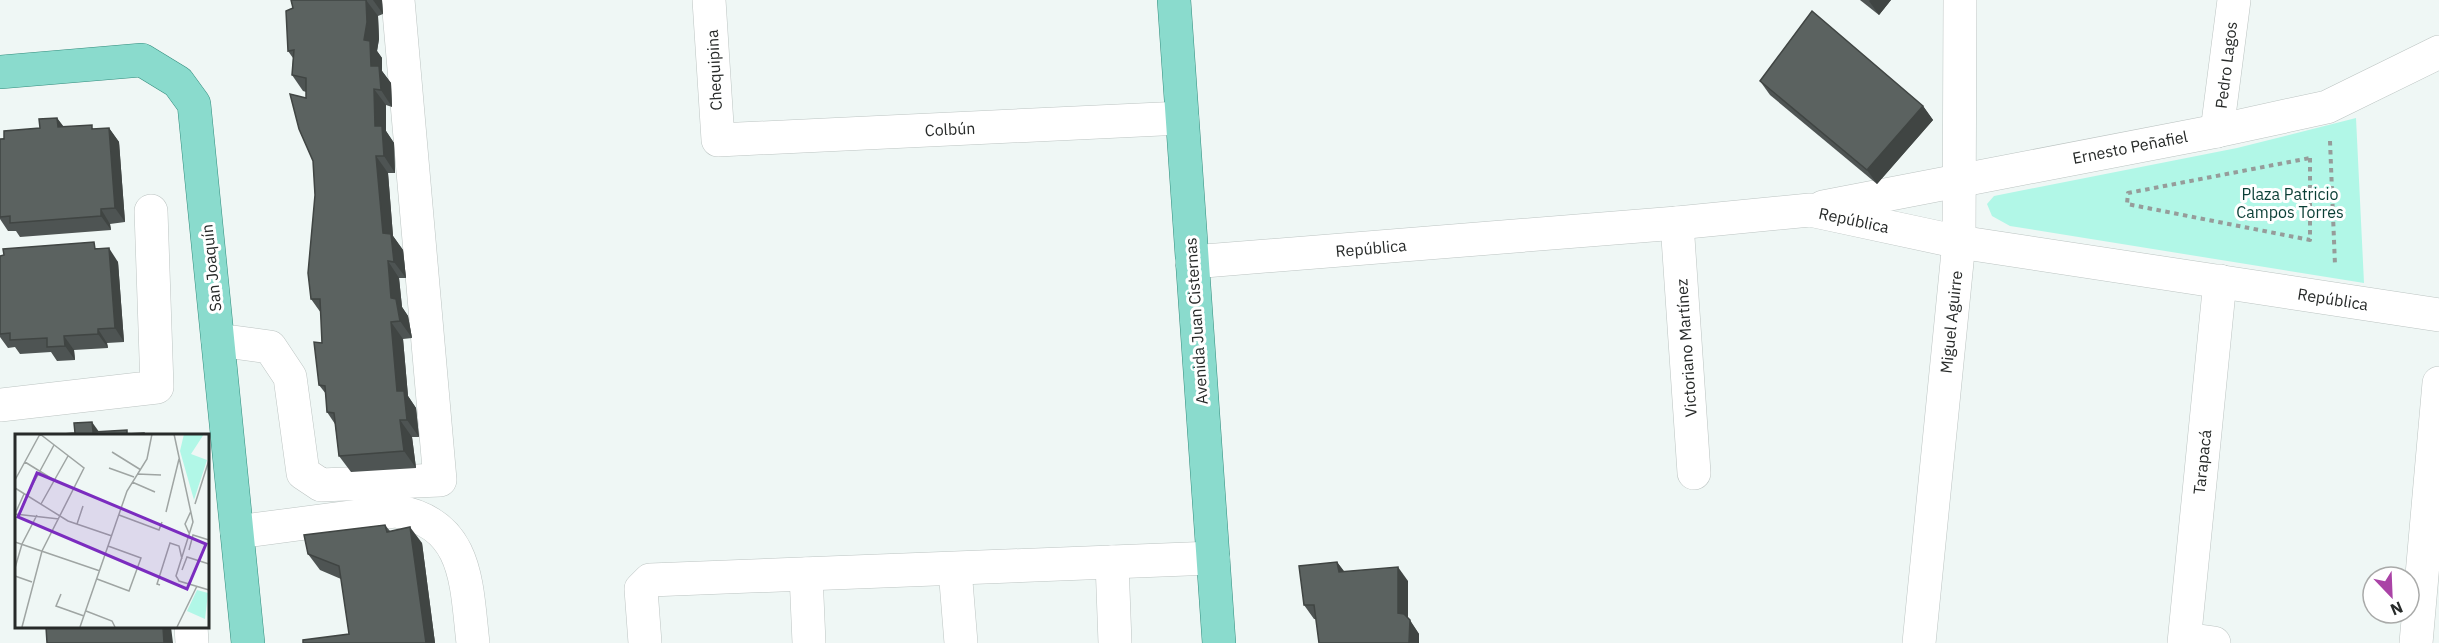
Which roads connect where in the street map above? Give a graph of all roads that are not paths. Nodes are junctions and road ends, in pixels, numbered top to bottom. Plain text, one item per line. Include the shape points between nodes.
1 (398, 0) edge
2 (710, 0) edge
3 (1174, 0) edge
4 (1960, 0) edge
5 (2234, 0) edge
6 (2439, 52) edge
7 (0, 72) edge
8 (1182, 118) junction
9 (2217, 131) junction
10 (718, 140) joint
11 (1959, 180) junction
12 (1810, 210) junction
13 (151, 211) dead end
14 (1677, 224) junction
15 (1959, 242) junction
16 (1192, 262) junction
17 (2220, 281) junction
18 (2439, 315) edge
19 (218, 340) junction
20 (2439, 383) edge
21 (0, 405) edge
22 (1694, 473) dead end
23 (237, 532) junction
24 (1213, 558) junction
25 (1112, 562) junction
26 (955, 568) junction
27 (806, 574) junction
28 (191, 628) edge
29 (2194, 642) edge
30 (192, 643) edge
31 (248, 643) edge
32 (473, 643) edge
33 (645, 643) edge
34 (809, 643) edge
35 (961, 643) edge
36 (1115, 643) edge
37 (1218, 643) edge
38 (1919, 643) edge
39 (2416, 643) edge

1 - 19 street via 440,480 321,485 303,473 290,377 270,347
2 - 10 street, Chequipina
3 - 8 main road, Avenida Juan Cisternas
4 - 11 street, Miguel Aguirre
5 - 9 street, Pedro Lagos
6 - 9 street, Ernesto Peñafiel via 2327,107
7 - 19 main road, San Joaquín via 142,60 178,82 194,104
8 - 10 street, Colbún
8 - 16 main road, Avenida Juan Cisternas
9 - 11 street, Ernesto Peñafiel
11 - 12 street, Ernesto Peñafiel
11 - 15 street, Miguel Aguirre
12 - 14 street, República
12 - 15 street, República
13 - 21 street via 156,387
14 - 16 street, República
14 - 22 street, Victoriano Martínez
15 - 17 street, República
15 - 38 street, Miguel Aguirre
16 - 24 main road, Avenida Juan Cisternas
17 - 18 street, República
17 - 29 street, Tarapacá
19 - 23 main road, San Joaquín
20 - 39 street
23 - 31 main road, San Joaquín
23 - 32 street via 396,511 412,514 432,525 455,546 463,567
24 - 25 street
24 - 37 main road, Avenida Juan Cisternas
25 - 26 street
25 - 36 street
26 - 27 street
26 - 35 street
27 - 33 street via 650,580 641,589
27 - 34 street
28 - 30 street

